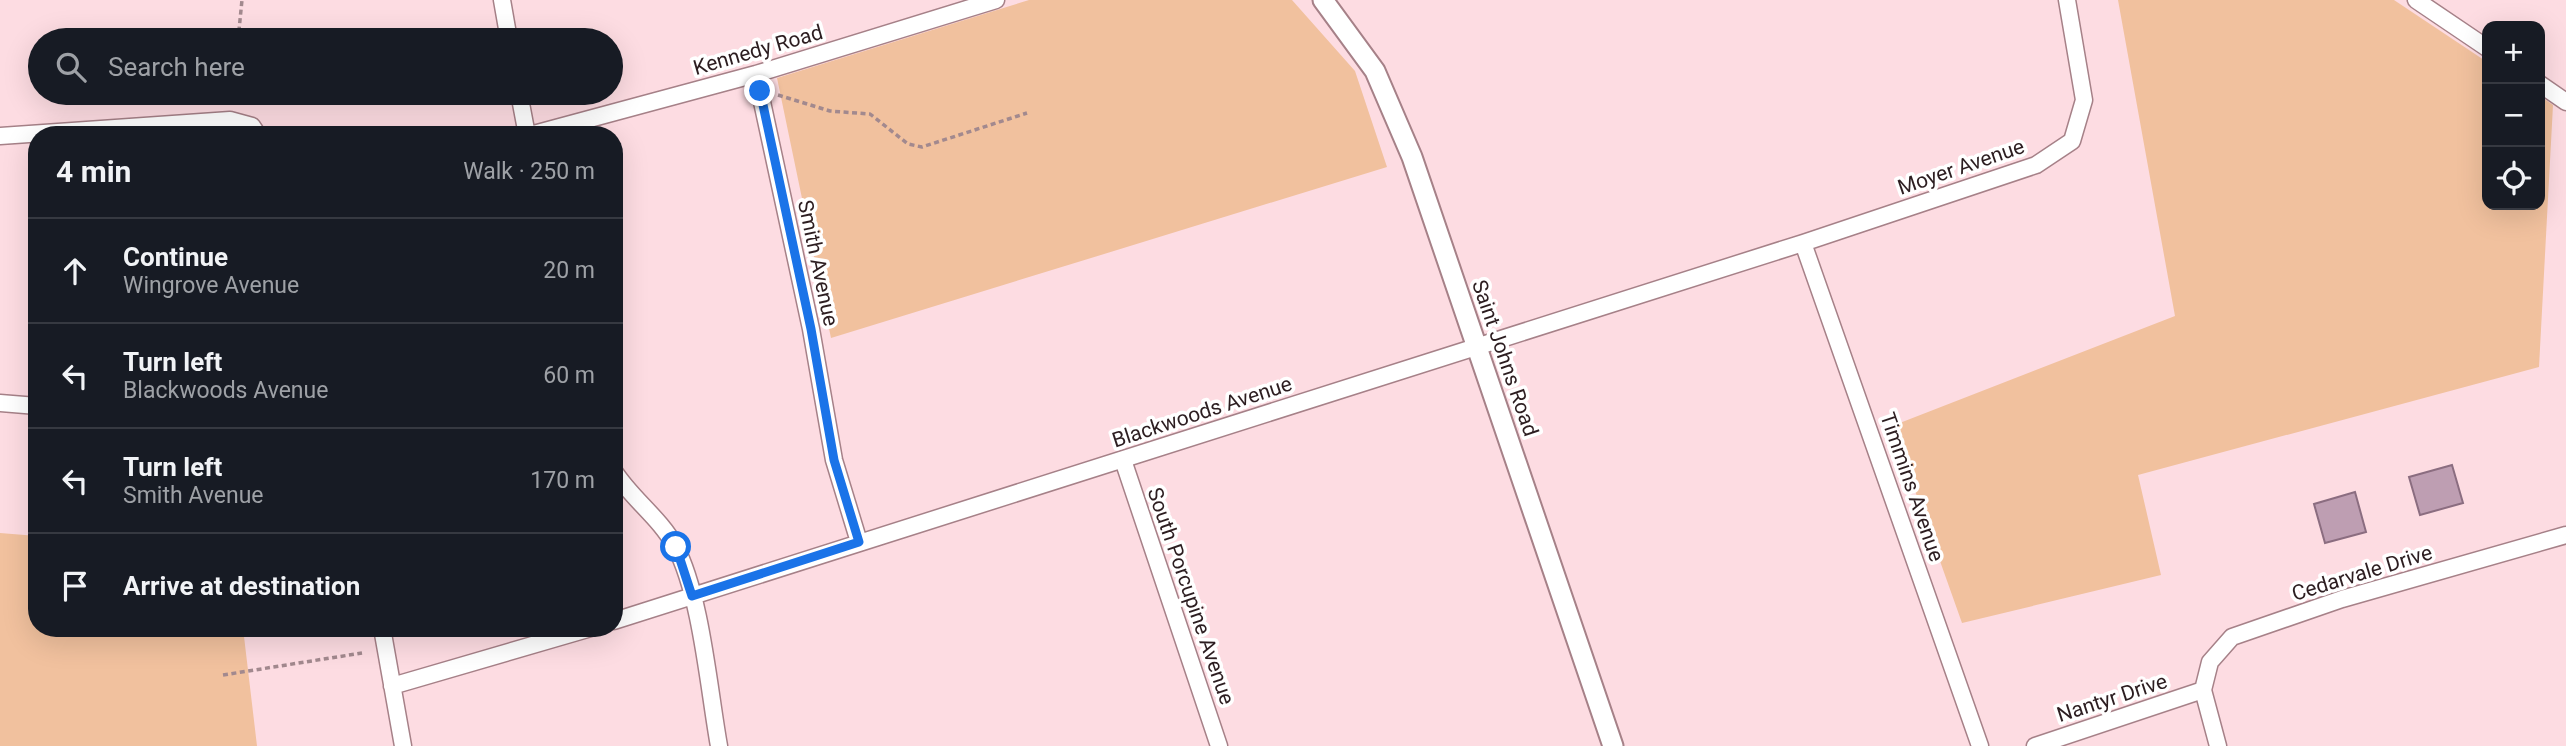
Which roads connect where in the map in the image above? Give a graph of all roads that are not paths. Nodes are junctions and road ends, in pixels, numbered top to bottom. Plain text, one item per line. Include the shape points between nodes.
1 (502, 0) edge
2 (996, 0) edge
3 (1323, 0) edge
4 (2067, 0) edge
5 (2416, 0) edge
6 (507, 28) edge
7 (2482, 45) edge
8 (756, 74) junction
9 (2545, 87) edge
10 (2566, 102) edge
11 (522, 105) edge
12 (144, 126) edge
13 (252, 126) edge
14 (526, 126) edge
15 (562, 126) edge
16 (28, 134) edge
17 (0, 136) edge
18 (1803, 243) junction
19 (1477, 346) junction
20 (0, 403) edge
21 (28, 405) edge
22 (1123, 460) junction
23 (623, 483) edge
24 (2566, 535) edge
25 (859, 542) junction
26 (692, 596) junction
27 (623, 618) edge
28 (384, 637) edge
29 (560, 637) edge
30 (392, 686) junction
31 (2203, 690) junction
32 (403, 746) edge
33 (719, 746) edge
34 (1219, 746) edge
35 (1613, 746) edge
36 (1980, 746) edge
37 (2035, 746) edge
38 (2218, 746) edge

1 - 6 street
2 - 8 street, Kennedy Road
3 - 19 street, Saint Johns Road via 1375,71 1412,157
4 - 18 street, Moyer Avenue via 2084,100 2072,141 2036,165
5 - 7 street
8 - 15 street, Kennedy Road
8 - 25 street, Smith Avenue via 834,460
9 - 10 street
11 - 14 street
12 - 13 street via 230,120
16 - 17 street
18 - 19 street, Blackwoods Avenue
18 - 36 street, Timmins Avenue
19 - 22 street, Blackwoods Avenue
19 - 35 street, Saint Johns Road
20 - 21 street
22 - 25 street, Blackwoods Avenue
22 - 34 street, South Porcupine Avenue
23 - 26 street via 670,537
24 - 31 street, Cedarvale Drive via 2342,599 2232,637 2210,662
25 - 26 street, Blackwoods Avenue
26 - 27 street, Blackwoods Avenue
26 - 33 street
28 - 30 street
29 - 30 street
30 - 32 street
31 - 37 street, Nantyr Drive
31 - 38 street

